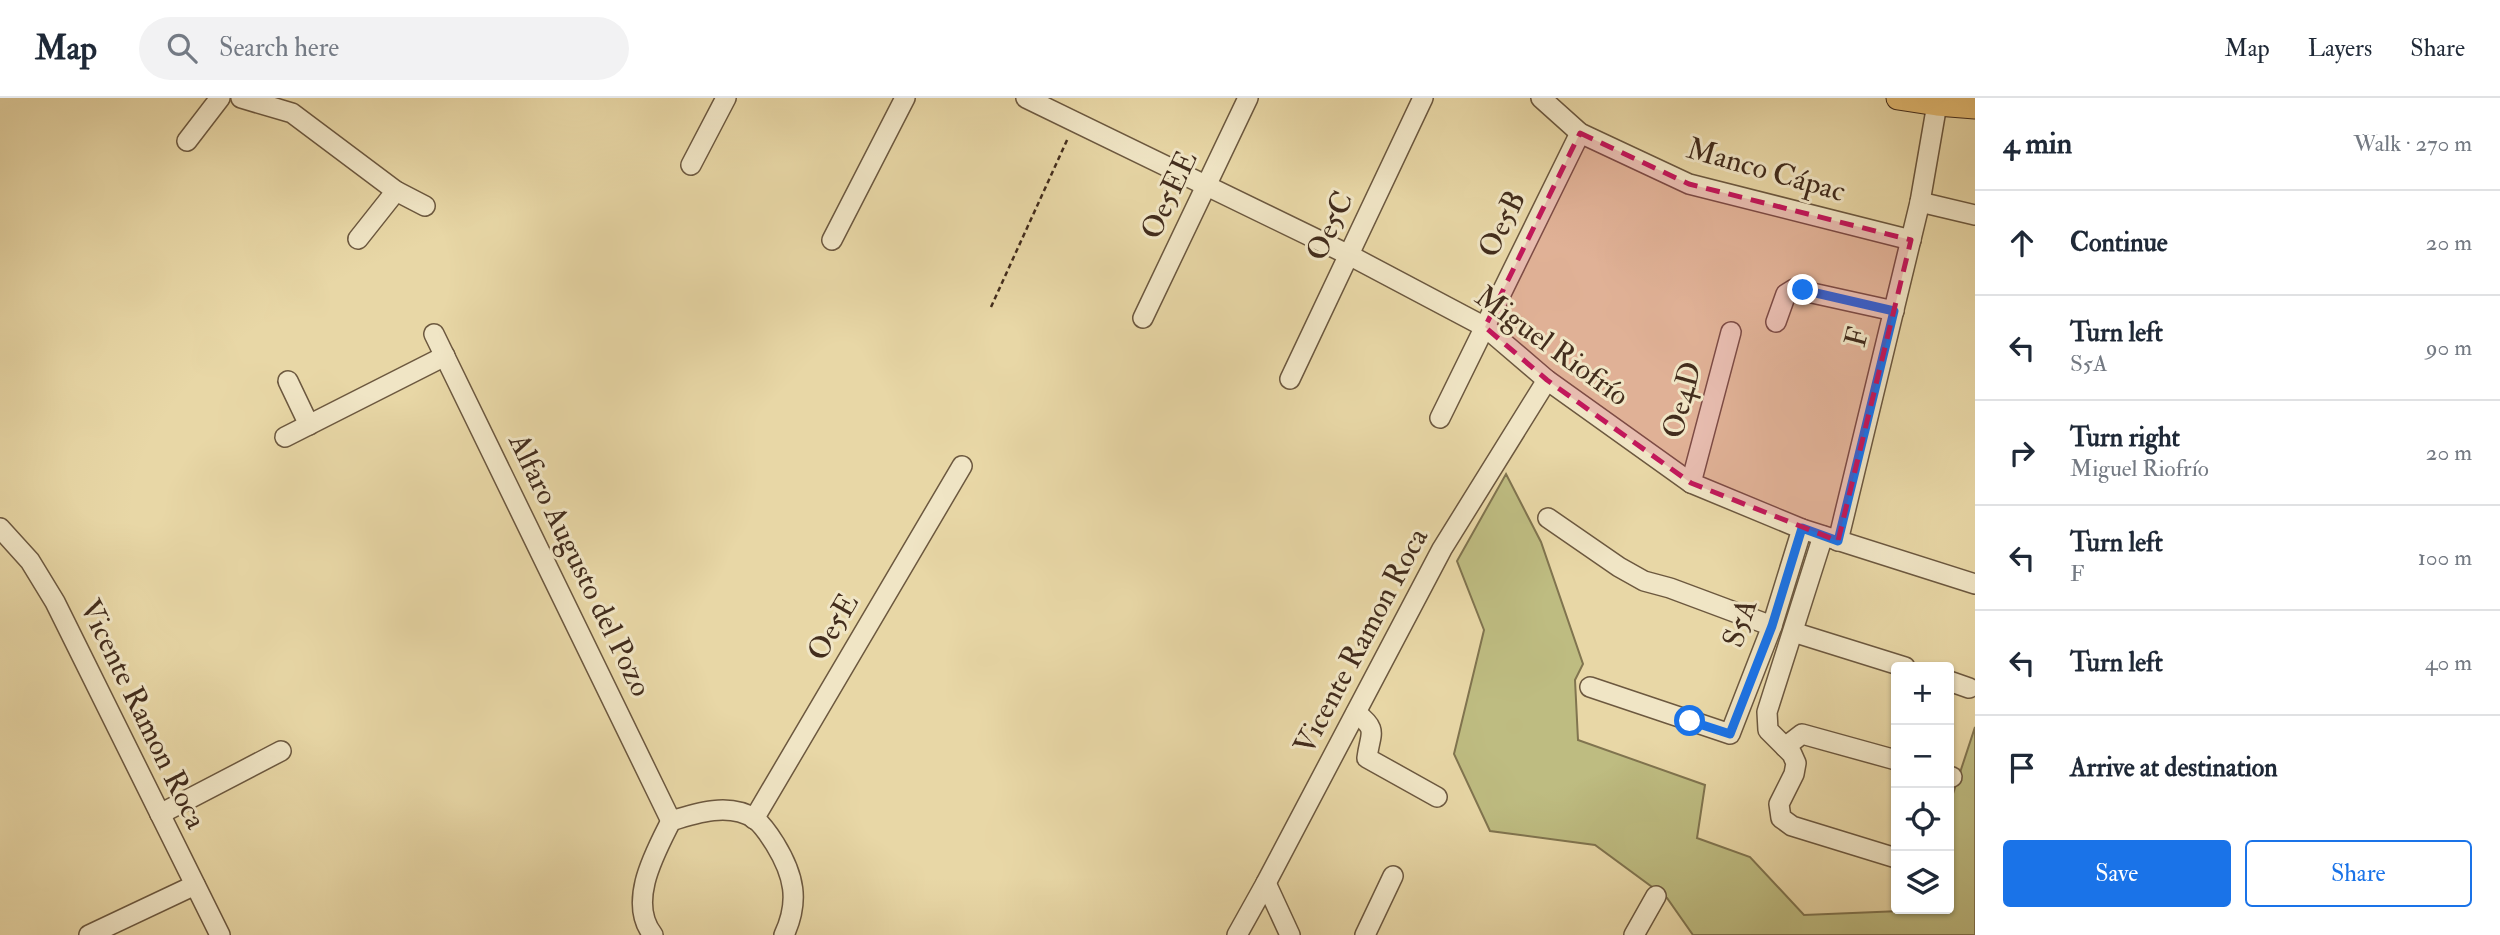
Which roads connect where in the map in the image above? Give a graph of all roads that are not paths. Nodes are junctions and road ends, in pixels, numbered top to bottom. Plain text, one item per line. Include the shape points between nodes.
1 (220, 98) edge
2 (242, 98) edge
3 (726, 98) edge
4 (905, 98) edge
5 (1026, 98) edge
6 (1248, 98) edge
7 (1423, 98) edge
8 (1541, 98) edge
9 (1898, 98) edge
10 (1937, 104) junction
11 (1975, 107) edge
12 (1580, 133) junction
13 (187, 141) dead end
14 (691, 165) dead end
15 (1206, 185) junction
16 (396, 191) junction
17 (1920, 202) junction
18 (425, 206) dead end
19 (1975, 215) edge
20 (358, 239) dead end
21 (832, 240) dead end
22 (1911, 240) junction
23 (1349, 255) junction
24 (1894, 311) junction
25 (1143, 318) dead end
26 (1776, 322) dead end
27 (1485, 327) junction
28 (1731, 332) dead end
29 (434, 334) dead end
30 (445, 356) junction
31 (1290, 379) dead end
32 (1546, 380) junction
33 (288, 381) dead end
34 (1440, 418) dead end
35 (309, 425) junction
36 (285, 437) dead end
37 (962, 466) dead end
38 (1692, 483) junction
39 (1548, 517) dead end
40 (0, 528) edge
41 (1802, 528) junction
42 (1831, 538) junction
43 (1975, 584) edge
44 (1772, 626) junction
45 (1793, 632) junction
46 (1891, 663) edge
47 (1954, 683) edge
48 (1590, 687) dead end
49 (1969, 688) dead end
50 (1356, 713) junction
51 (1785, 747) junction
52 (281, 751) dead end
53 (1891, 759) edge
54 (1437, 797) dead end
55 (160, 814) junction
56 (754, 819) junction
57 (671, 821) junction
58 (1891, 856) edge
59 (1393, 877) dead end
60 (1266, 883) junction
61 (195, 885) junction
62 (1656, 897) dead end
63 (89, 935) edge
64 (220, 935) edge
65 (653, 935) edge
66 (784, 935) edge
67 (1237, 935) edge
68 (1290, 935) edge
69 (1365, 935) edge
70 (1634, 935) edge

1 - 13 street
2 - 16 street via 292,113
3 - 14 street
4 - 21 street
5 - 15 street, Miguel Riofrío
6 - 15 street, Oe5EE
7 - 23 street, Oe5C
8 - 12 street, Manco Cápac
9 - 10 main road
10 - 11 main road
10 - 17 street, F
12 - 22 street, Manco Cápac via 1689,184
12 - 27 street, Oe5B
15 - 23 street, Miguel Riofrío
15 - 25 street, Oe5EE
16 - 18 street
16 - 20 street
17 - 19 street
17 - 22 street, F
22 - 24 street, F
23 - 27 street, Miguel Riofrío
23 - 31 street, Oe5C
24 - 26 street via 1794,289 1786,294
24 - 42 street, F
27 - 32 street, Miguel Riofrío
27 - 34 street, Oe5B
28 - 38 street, Oe4D
29 - 30 street, Alfaro Augusto del Pozo
30 - 35 street
30 - 57 street, Alfaro Augusto del Pozo
32 - 38 street, Miguel Riofrío
32 - 50 street, Vicente Ramon Roca via 1442,549
33 - 35 street
35 - 36 street
37 - 56 street, Oe5E
38 - 41 street, Miguel Riofrío
39 - 44 street via 1644,581
40 - 55 street, Vicente Ramon Roca via 30,561 55,602
41 - 42 street, Miguel Riofrío
41 - 44 street, S5A
42 - 43 street, Miguel Riofrío
42 - 45 street, F
44 - 48 street, S5A via 1730,734
45 - 46 street
45 - 51 street, F via 1767,712 1768,730
47 - 49 street
50 - 54 street via 1371,728 1367,758
50 - 60 street, Vicente Ramon Roca
51 - 53 street via 1802,734
51 - 58 street, F via 1796,763 1779,804 1781,818
52 - 55 street
55 - 61 street, Vicente Ramon Roca
56 - 57 street via 710,811
56 - 66 street via 779,851 794,885 794,903
57 - 65 street via 642,897 644,917
59 - 69 street
60 - 67 street, Vicente Ramon Roca
60 - 68 street
61 - 63 street
61 - 64 street, Vicente Ramon Roca
62 - 70 street

